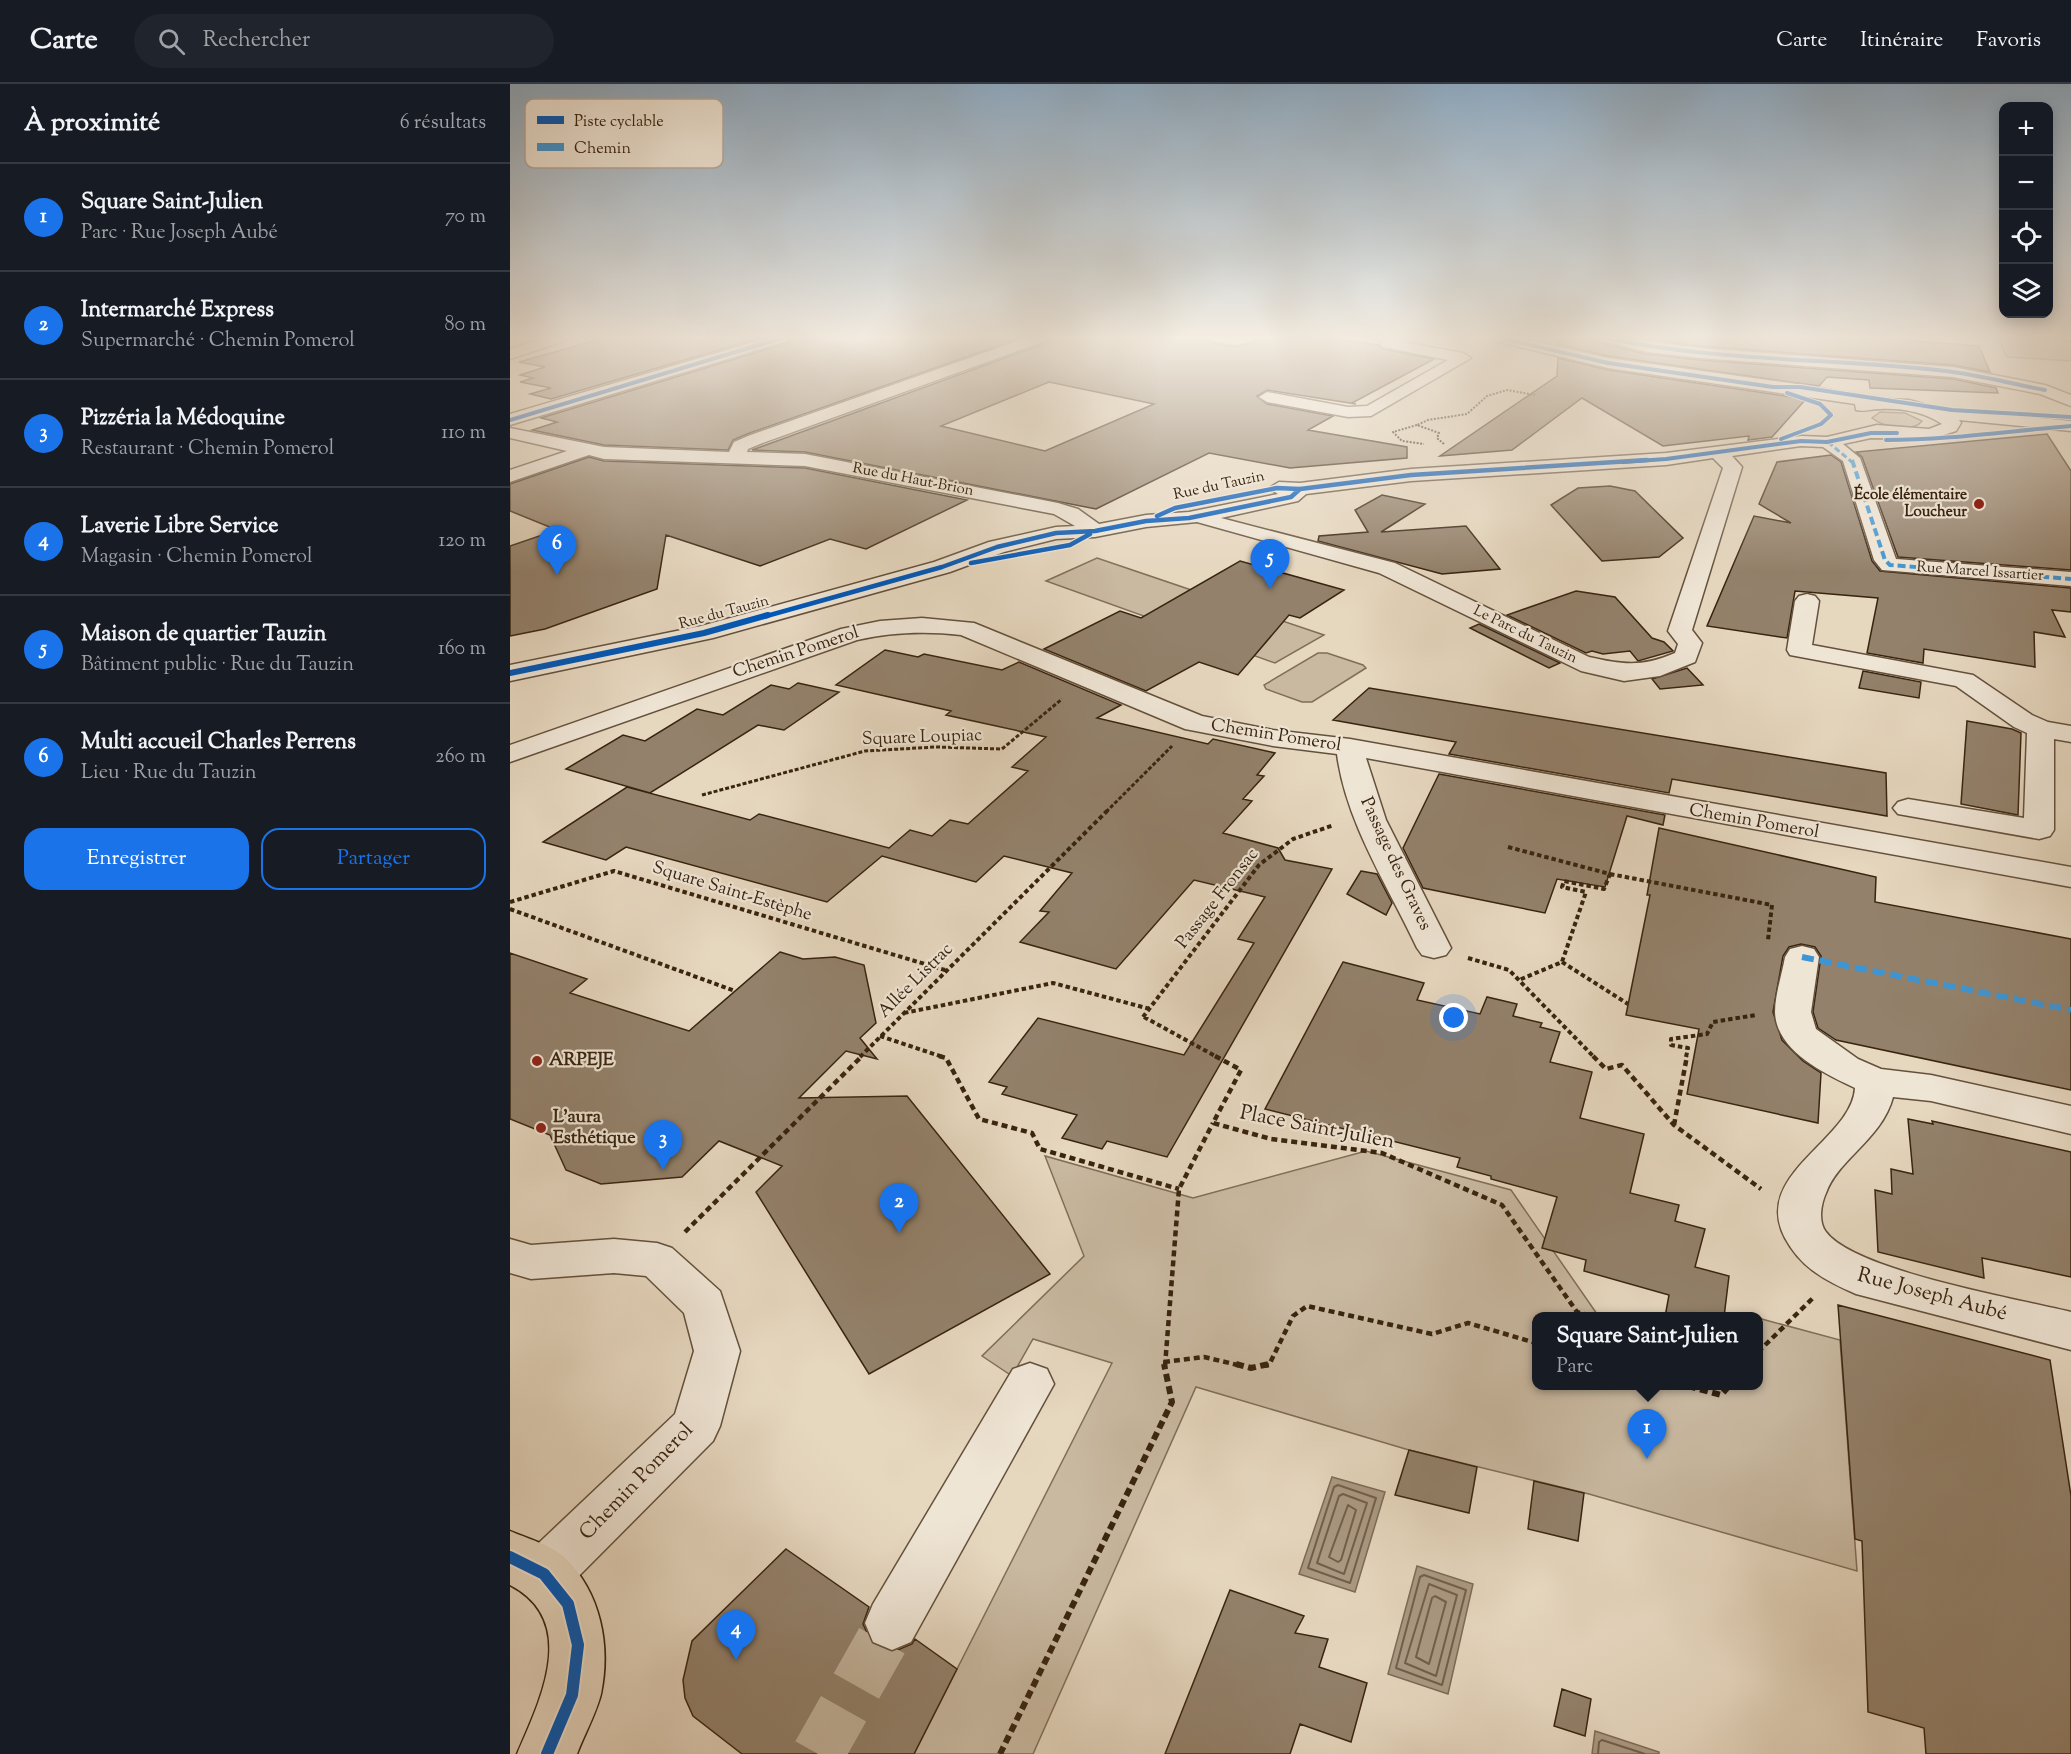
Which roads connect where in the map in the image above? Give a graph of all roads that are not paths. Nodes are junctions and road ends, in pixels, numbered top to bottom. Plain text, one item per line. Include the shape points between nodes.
1 (822, 416) edge
2 (1848, 416) edge
3 (1851, 416) edge
4 (1940, 416) edge
5 (1964, 416) edge
6 (2067, 424) edge
7 (1941, 432) junction
8 (510, 433) edge
9 (1898, 433) junction
10 (1801, 441) junction
11 (1827, 442) junction
12 (584, 451) junction
13 (1718, 453) junction
14 (736, 457) junction
15 (510, 476) edge
16 (1300, 489) junction
17 (1189, 518) junction
18 (1146, 521) junction
19 (1095, 531) junction
20 (1343, 577) dead end
21 (2071, 579) edge
22 (1807, 601) dead end
23 (510, 673) edge
24 (2042, 729) junction
25 (2071, 734) edge
26 (1350, 747) junction
27 (510, 754) edge
28 (1908, 808) dead end
29 (2071, 877) edge
30 (1434, 948) road end
31 (1784, 953) road end
32 (1875, 1081) junction
33 (2071, 1120) edge
34 (510, 1256) edge
35 (2071, 1331) edge
36 (1030, 1384) dead end
37 (527, 1566) edge
38 (892, 1623) tunnel mouth
39 (547, 1754) edge

1 - 14 street via 740,446
2 - 10 street, Rue du Tauzin via 1843,424
3 - 9 street via 1858,424
4 - 7 street via 1952,423
5 - 6 street
6 - 7 street
7 - 9 street
8 - 12 street, Rue du Haut-Brion
9 - 11 street, Rue du Tauzin
10 - 11 street, Rue du Tauzin
10 - 13 street, Rue du Tauzin
11 - 21 street, Rue Marcel Issartier via 1851,458 1885,560 1890,564
12 - 14 street, Rue du Haut-Brion
12 - 15 street
13 - 16 street, Rue du Tauzin via 1391,477
13 - 17 street, Le Parc du Tauzin via 1733,467 1680,631 1690,643 1686,657 1660,668 1624,673 1581,663 1387,568 1239,527
14 - 19 street, Rue du Haut-Brion via 831,464 1058,509 1071,513
16 - 17 street, Rue du Tauzin via 1291,497
16 - 18 street, Rue du Tauzin via 1277,488 1175,508
17 - 18 street, Rue du Tauzin
18 - 19 street, Rue du Tauzin
18 - 20 street
19 - 23 street, Rue du Tauzin via 1070,545 942,567 704,633
22 - 24 street via 1798,650 1964,680 2023,721
24 - 25 street
24 - 28 street via 2039,830
26 - 27 street, Chemin Pomerol via 1195,723 966,628 925,623 887,625 850,634
26 - 29 street, Chemin Pomerol
26 - 30 street, Passage des Graves via 1350,764 1370,817
31 - 32 street via 1799,1035 1845,1068
32 - 33 street via 1931,1088
32 - 35 street, Rue Joseph Aubé via 1874,1098 1866,1113 1803,1194 1803,1234 1818,1252 1842,1269 1872,1281
34 - 37 street, Chemin Pomerol via 531,1262 614,1256 657,1260 704,1304 717,1351 696,1426
36 - 38 street
37 - 39 main road via 568,1604 578,1645 572,1695

